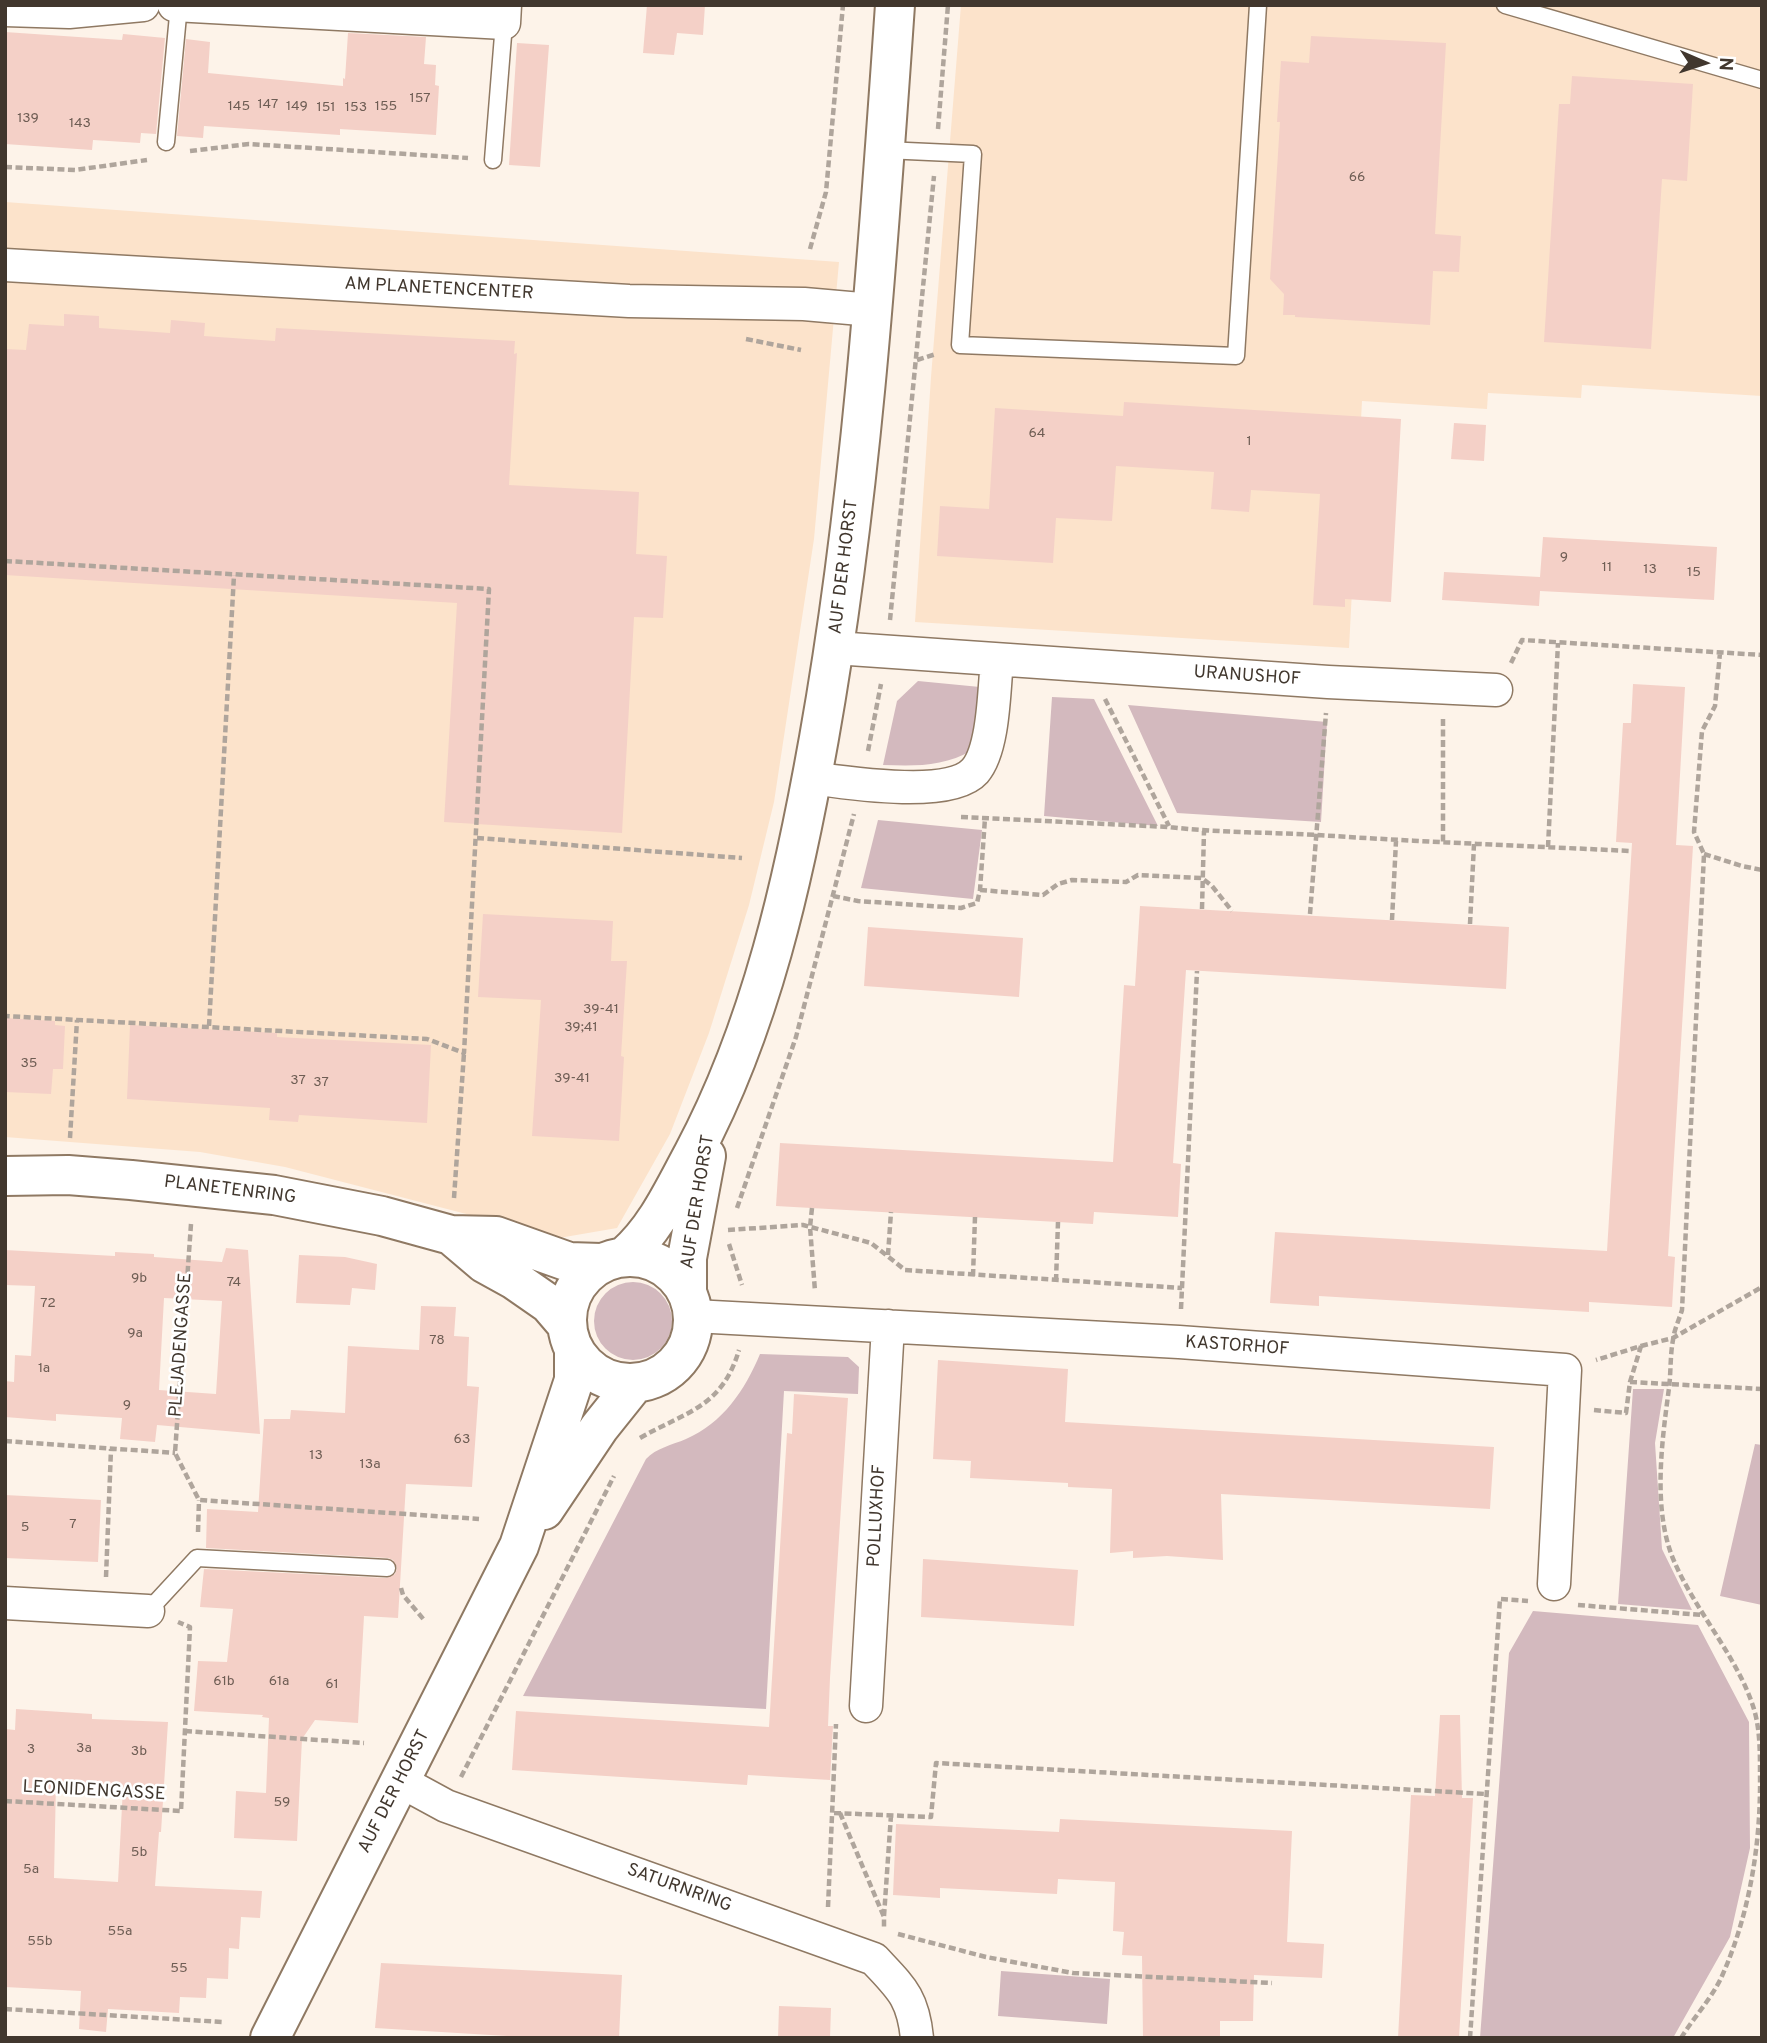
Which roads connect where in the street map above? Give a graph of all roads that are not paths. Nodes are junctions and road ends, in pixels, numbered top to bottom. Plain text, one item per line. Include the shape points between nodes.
1 (143, 5) edge
2 (177, 5) edge
3 (895, 5) edge
4 (1258, 5) edge
5 (1504, 5) edge
6 (5, 10) edge
7 (505, 14) edge
8 (1762, 80) edge
9 (166, 142) dead end
10 (885, 150) junction
11 (493, 160) road end
12 (5, 265) edge
13 (872, 310) junction
14 (835, 648) junction
15 (997, 660) junction
16 (1496, 690) road end
17 (812, 778) junction
18 (715, 1113) junction
19 (5, 1175) edge
20 (451, 1235) junction
21 (613, 1260) junction
22 (690, 1304) junction
23 (888, 1326) junction
24 (570, 1337) junction
25 (635, 1383) junction
26 (519, 1546) junction
27 (387, 1568) road end
28 (1553, 1593) road end
29 (5, 1603) edge
30 (148, 1611) joint
31 (866, 1706) road end
32 (400, 1782) junction
33 (270, 2038) edge
34 (917, 2038) edge

1 - 6 street via 69,12
2 - 7 street
2 - 9 lane
3 - 10 street, AUF DER HORST
4 - 10 lane via 1236,356 960,345 973,154
5 - 8 lane
7 - 11 lane
10 - 13 street, AUF DER HORST
12 - 13 street, AM PLANETENCENTER via 629,301
13 - 14 street, AUF DER HORST
14 - 15 street, URANUSHOF
14 - 17 street, AUF DER HORST
15 - 16 street, URANUSHOF
15 - 17 street via 984,755 976,770 961,782 921,787
17 - 18 street, AUF DER HORST via 781,916 752,1014
18 - 21 street, AUF DER HORST via 643,1240
18 - 22 street, AUF DER HORST via 687,1258
19 - 20 street, PLANETENRING via 193,1185 335,1206
20 - 21 street, PLANETENRING via 496,1236 569,1262
20 - 24 street, PLANETENRING via 484,1264 549,1304
21 - 22 street via 650,1259 671,1271
21 - 24 street via 582,1278 570,1300
22 - 23 street, KASTORHOF via 744,1318
22 - 25 street via 690,1339 678,1361 659,1376
23 - 28 street, KASTORHOF via 1565,1370
23 - 31 street, POLLUXHOF
24 - 25 street via 589,1368 611,1380
24 - 26 street, AUF DER HORST via 575,1380
25 - 26 street, AUF DER HORST
26 - 32 street, AUF DER HORST
27 - 30 lane via 197,1558
29 - 30 street
32 - 33 street, AUF DER HORST
32 - 34 street, SATURNRING via 446,1806 874,1959 900,1986 914,2012

